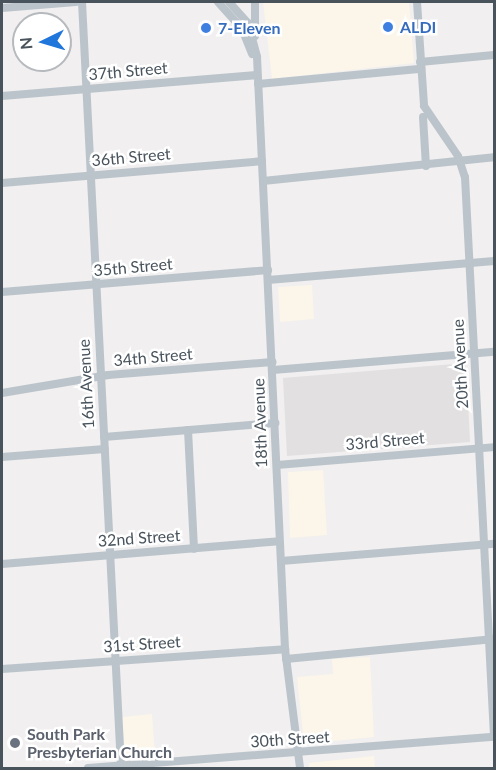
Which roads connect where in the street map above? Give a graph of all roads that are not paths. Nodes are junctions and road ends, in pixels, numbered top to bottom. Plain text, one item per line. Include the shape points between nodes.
1 (76, 2) edge
2 (82, 2) edge
3 (218, 2) edge
4 (229, 2) edge
5 (255, 2) edge
6 (417, 2) edge
7 (2, 8) edge
8 (255, 43) junction
9 (495, 55) edge
10 (420, 66) junction
11 (258, 80) junction
12 (87, 89) junction
13 (2, 96) edge
14 (423, 117) dead end
15 (495, 157) edge
16 (262, 161) junction
17 (460, 161) junction
18 (426, 166) junction
19 (91, 176) junction
20 (263, 181) junction
21 (2, 183) edge
22 (495, 261) edge
23 (469, 263) junction
24 (268, 275) junction
25 (96, 285) junction
26 (2, 292) edge
27 (495, 352) edge
28 (474, 353) junction
29 (273, 366) junction
30 (101, 378) junction
31 (2, 393) edge
32 (275, 423) junction
33 (188, 430) junction
34 (104, 437) junction
35 (495, 447) edge
36 (479, 448) junction
37 (105, 450) junction
38 (2, 458) edge
39 (277, 465) junction
40 (279, 541) junction
41 (495, 544) edge
42 (484, 545) junction
43 (194, 549) junction
44 (110, 556) junction
45 (281, 561) junction
46 (2, 564) edge
47 (492, 640) edge
48 (285, 649) junction
49 (286, 659) junction
50 (116, 661) junction
51 (2, 669) edge
52 (495, 737) edge
53 (297, 754) junction
54 (195, 765) edge
55 (121, 766) junction
56 (90, 768) edge
57 (300, 768) edge

1 - 7 street
2 - 12 street, 16th Avenue
3 - 11 street, 18th Avenue via 246,38
4 - 8 street, 18th Avenue via 248,23
5 - 8 street
6 - 10 street, 20th Avenue
8 - 11 street, 18th Avenue
9 - 10 street, 37th Street
10 - 11 street, 37th Street
10 - 17 street, 20th Avenue via 425,110
11 - 12 street, 37th Street
11 - 16 street, 18th Avenue
12 - 13 street, 37th Street
12 - 19 street, 16th Avenue
14 - 18 street
15 - 17 street
16 - 19 street, 36th Street
16 - 20 street, 18th Avenue
17 - 18 street
17 - 23 street, 20th Avenue
18 - 20 street
19 - 21 street, 36th Street
19 - 25 street, 16th Avenue
20 - 24 street, 18th Avenue
22 - 23 street, 35th Street
23 - 24 street, 35th Street
23 - 28 street, 20th Avenue
24 - 25 street, 35th Street
24 - 29 street, 18th Avenue
25 - 26 street, 35th Street
25 - 30 street, 16th Avenue
27 - 28 street, 34th Street
28 - 29 street, 34th Street
28 - 36 street, 20th Avenue
29 - 30 street, 34th Street
29 - 32 street, 18th Avenue
30 - 31 street, 34th Street
30 - 34 street, 16th Avenue
32 - 33 street
32 - 39 street, 18th Avenue
33 - 34 street
33 - 43 street
34 - 37 street, 16th Avenue
35 - 36 street, 33rd Street
36 - 39 street, 33rd Street
36 - 42 street, 20th Avenue
37 - 38 street
37 - 44 street, 16th Avenue
39 - 40 street, 18th Avenue
40 - 43 street, 32nd Street
40 - 45 street, 18th Avenue
41 - 42 street
42 - 45 street
42 - 47 street, 20th Avenue
43 - 44 street, 32nd Street
44 - 46 street, 32nd Street
44 - 50 street, 16th Avenue
45 - 48 street, 18th Avenue
47 - 49 street
47 - 52 street, 20th Avenue
48 - 49 street, 18th Avenue
48 - 50 street, 31st Street
49 - 53 street, 18th Avenue
50 - 51 street, 31st Street
50 - 55 street, 16th Avenue
52 - 53 street, 30th Street
53 - 54 street, 30th Street
53 - 57 street, 18th Avenue
54 - 55 street, 30th Street
55 - 56 street, 30th Street

